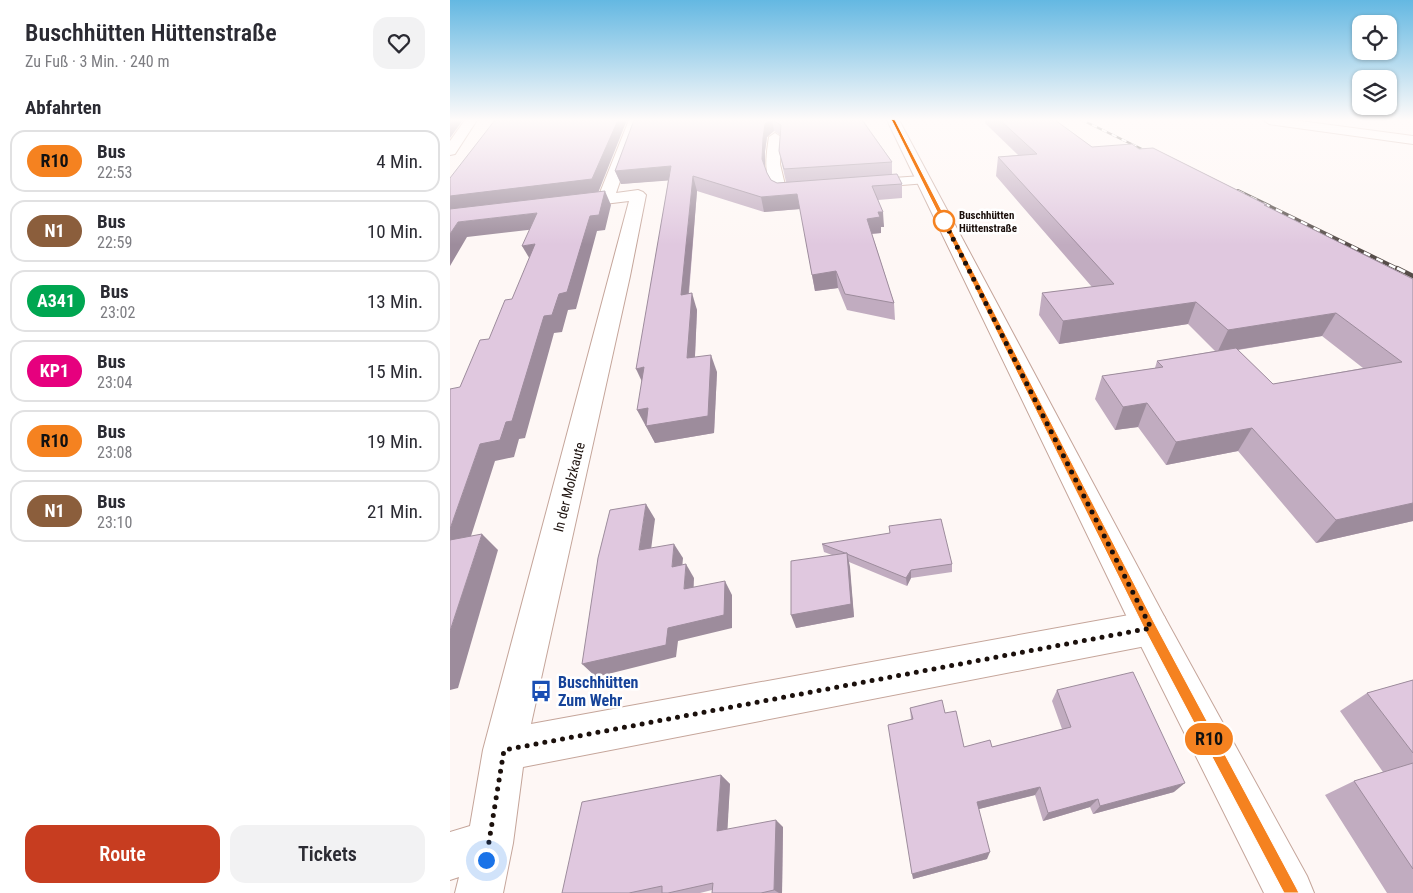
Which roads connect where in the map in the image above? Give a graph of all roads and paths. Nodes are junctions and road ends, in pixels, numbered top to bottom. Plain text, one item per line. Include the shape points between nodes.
1 (620, 162) edge
2 (772, 162) edge
3 (913, 162) edge
4 (922, 180) junction
5 (846, 185) edge
6 (818, 187) edge
7 (606, 198) junction
8 (557, 204) edge
9 (1151, 628) junction
10 (504, 750) junction
11 (470, 849) edge
12 (479, 893) edge
13 (1290, 893) edge

1 - 7 main road
2 - 6 main road via 774,178 780,190
3 - 4 main road
4 - 5 main road
4 - 9 main road
7 - 8 main road
7 - 10 main road, In der Molzkaute via 638,195
9 - 10 main road
9 - 13 main road
10 - 11 main road, In der Molzkaute
11 - 12 main road, In der Molzkaute

